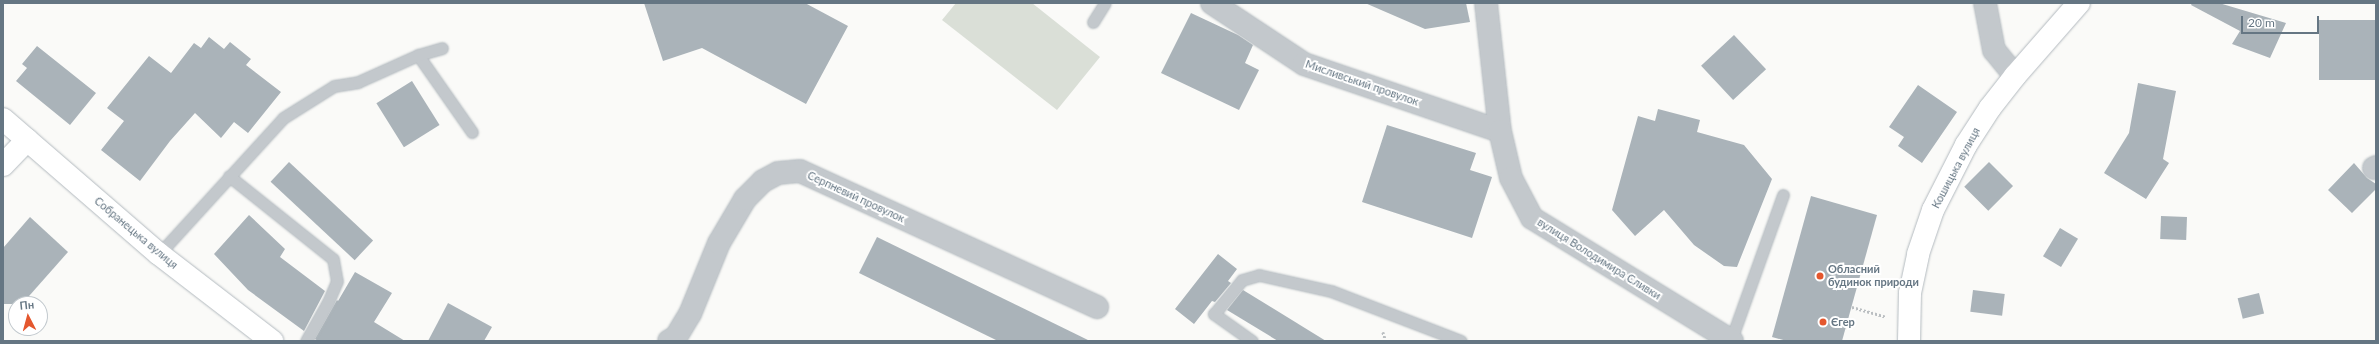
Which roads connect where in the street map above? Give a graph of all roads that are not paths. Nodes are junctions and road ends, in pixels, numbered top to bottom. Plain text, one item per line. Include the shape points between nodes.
1 (1105, 3) edge
2 (1212, 3) edge
3 (1486, 3) edge
4 (1985, 3) edge
5 (2079, 3) edge
6 (1093, 22) dead end
7 (442, 48) dead end
8 (418, 55) junction
9 (2014, 76) junction
10 (3, 120) edge
11 (1500, 131) junction
12 (472, 132) dead end
13 (27, 140) junction
14 (3, 165) edge
15 (229, 176) junction
16 (1783, 195) dead end
17 (159, 254) junction
18 (1097, 307) dead end
19 (1910, 332) edge
20 (272, 341) edge
21 (306, 341) edge
22 (669, 341) edge
23 (1252, 341) edge
24 (1461, 341) edge
25 (1731, 341) edge

1 - 6 lane
2 - 11 street, Мисливський провулок via 1304,64
3 - 11 street, вулиця Володимира Сливки
4 - 9 street via 1994,50
5 - 9 street, Кошицька вулиця
7 - 8 lane
8 - 12 lane
8 - 15 lane via 358,82 334,86 283,118
9 - 19 street, Кошицька вулиця via 1966,145 1933,210 1918,254 1910,293
10 - 13 street, Собранецька вулиця
11 - 25 street, вулиця Володимира Сливки via 1511,178 1532,218
13 - 14 street
13 - 17 street, Собранецька вулиця
15 - 17 lane
15 - 21 lane via 333,259 337,281
16 - 25 lane
17 - 20 street, Собранецька вулиця
18 - 22 street, Серпневий провулок via 800,171 778,173 768,178 745,199 719,243 690,314 676,337
23 - 24 lane via 1214,314 1242,280 1259,275 1331,291

